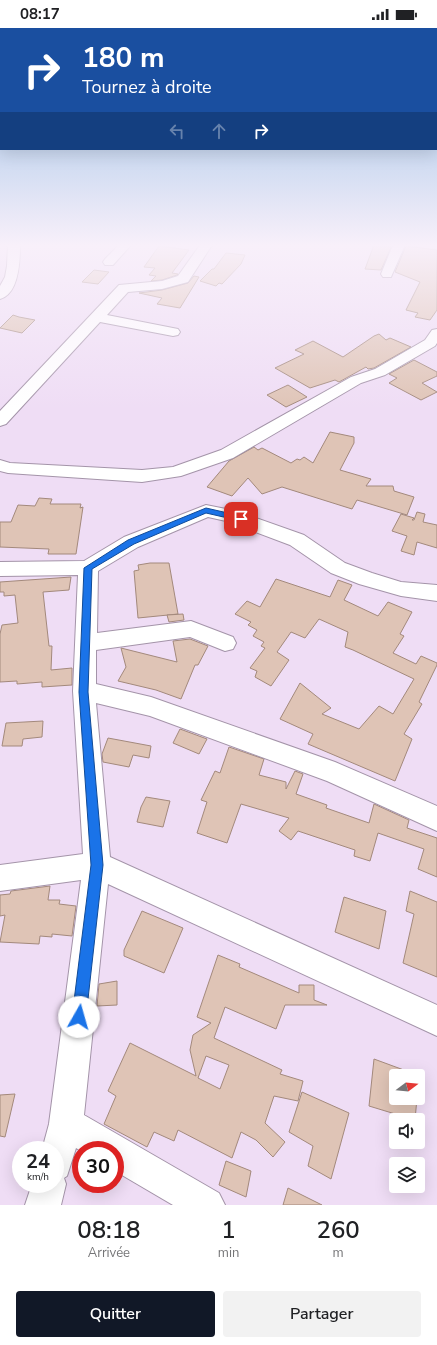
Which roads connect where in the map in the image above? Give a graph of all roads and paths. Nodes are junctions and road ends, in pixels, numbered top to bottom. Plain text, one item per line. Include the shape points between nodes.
1 (113, 300) edge
2 (98, 316) junction
3 (173, 332) dead end
4 (437, 333) edge
5 (0, 422) edge
6 (0, 465) edge
7 (88, 568) junction
8 (0, 569) edge
9 (437, 593) edge
10 (225, 643) dead end
11 (85, 644) junction
12 (84, 692) junction
13 (437, 819) edge
14 (97, 865) junction
15 (0, 878) edge
16 (437, 1021) edge
17 (66, 1124) junction
18 (61, 1141) edge
19 (96, 1141) edge
20 (124, 1157) edge
21 (46, 1193) edge
22 (43, 1205) edge
23 (207, 1205) edge

1 - 2 street
2 - 3 street
2 - 5 street
4 - 6 street via 430,343 380,372 356,380 227,454 175,472 142,476 8,468
7 - 8 street
7 - 9 street via 131,542 206,510 229,515 297,540 338,568 366,579 401,589
7 - 11 street
10 - 11 street via 191,629
11 - 12 street
12 - 13 street via 151,707 305,762
12 - 14 street
14 - 15 street
14 - 16 street
14 - 17 street
17 - 18 street
17 - 19 street
20 - 23 street
21 - 22 street

